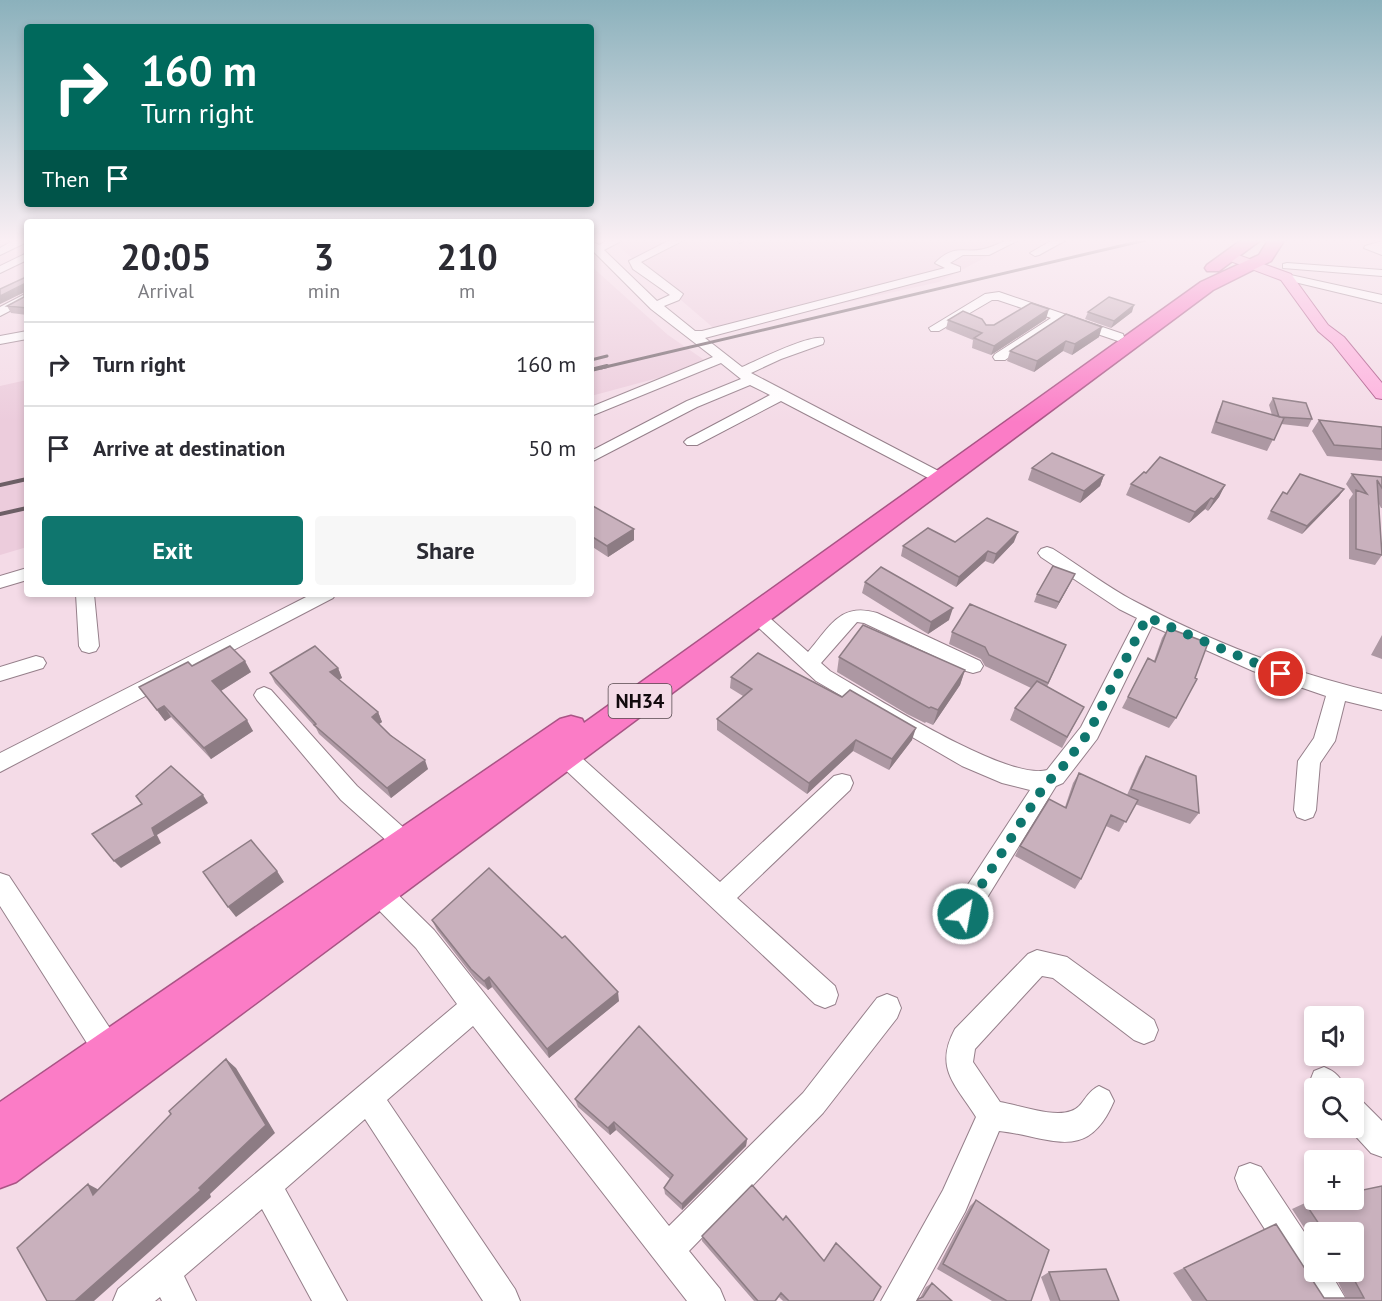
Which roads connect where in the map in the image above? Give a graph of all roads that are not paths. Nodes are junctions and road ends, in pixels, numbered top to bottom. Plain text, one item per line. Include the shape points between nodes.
1 (22, 300) edge
2 (649, 300) edge
3 (669, 300) edge
4 (843, 300) edge
5 (984, 300) edge
6 (1014, 300) edge
7 (1184, 300) edge
8 (1187, 300) edge
9 (1302, 300) edge
10 (1028, 305) junction
11 (655, 306) junction
12 (0, 312) edge
13 (1008, 317) edge
14 (1061, 317) junction
15 (935, 328) dead end
16 (690, 334) junction
17 (24, 336) edge
18 (1118, 337) junction
19 (0, 340) edge
20 (818, 341) dead end
21 (1000, 357) edge
22 (722, 358) junction
23 (746, 376) junction
24 (1381, 391) edge
25 (782, 395) junction
26 (594, 411) edge
27 (692, 442) dead end
28 (594, 455) edge
29 (935, 475) junction
30 (1047, 553) dead end
31 (24, 575) edge
32 (0, 582) edge
33 (85, 597) edge
34 (321, 597) edge
35 (755, 616) junction
36 (1147, 617) junction
37 (89, 646) dead end
38 (36, 663) dead end
39 (809, 664) junction
40 (973, 666) dead end
41 (0, 674) edge
42 (1336, 692) junction
43 (264, 695) dead end
44 (1382, 702) edge
45 (565, 756) junction
46 (0, 763) edge
47 (1048, 780) junction
48 (842, 783) dead end
49 (1305, 810) dead end
50 (405, 843) junction
51 (370, 883) junction
52 (0, 884) edge
53 (720, 898) junction
54 (963, 914) dead end
55 (825, 996) dead end
56 (475, 1006) junction
57 (887, 1008) dead end
58 (1144, 1030) dead end
59 (109, 1052) junction
60 (368, 1097) junction
61 (1099, 1101) dead end
62 (993, 1117) junction
63 (1364, 1123) edge
64 (0, 1128) edge
65 (1382, 1142) edge
66 (0, 1166) edge
67 (1250, 1178) dead end
68 (266, 1185) junction
69 (668, 1250) junction
70 (165, 1272) junction
71 (130, 1301) edge
72 (179, 1301) edge
73 (330, 1301) edge
74 (503, 1301) edge
75 (708, 1301) edge
76 (898, 1301) edge
77 (1330, 1301) edge

1 - 12 street
2 - 11 street
3 - 11 street
4 - 16 street via 702,335
5 - 15 street
6 - 10 street
7 - 18 highway, NH34
8 - 29 highway, NH34
9 - 24 main road
10 - 13 street
10 - 14 street
11 - 16 street
14 - 18 street
14 - 21 street
16 - 22 street
17 - 19 street
18 - 29 highway, NH34
20 - 23 street via 776,356
22 - 23 street
22 - 26 street
23 - 25 street
23 - 28 street
25 - 27 street
25 - 29 street
29 - 35 highway, NH34
29 - 50 highway, NH34
30 - 36 street
31 - 32 street
33 - 37 street
34 - 46 street
35 - 39 street
35 - 45 highway, NH34
36 - 42 street via 1260,666
36 - 47 street via 1089,732 1055,777
38 - 41 street
39 - 40 street via 846,621 858,615
39 - 47 street via 969,760 1010,777
42 - 44 street
42 - 49 street via 1324,741 1309,761
43 - 50 street via 341,785
45 - 51 highway, NH34
45 - 53 street
47 - 54 street
48 - 53 street
50 - 51 highway, NH34
51 - 56 street via 425,939
51 - 59 highway, NH34
51 - 66 highway, NH34
52 - 59 street
53 - 55 street
56 - 60 street
56 - 69 street
57 - 69 street via 813,1103
58 - 62 street via 1058,966 1037,963 965,1039 958,1054 962,1070
59 - 64 highway, NH34
60 - 68 street
60 - 74 street
61 - 62 street via 1083,1122 1062,1127
62 - 76 street via 954,1201
63 - 65 street
67 - 77 street
68 - 70 street
68 - 73 street
69 - 75 street
70 - 71 street
70 - 72 street

